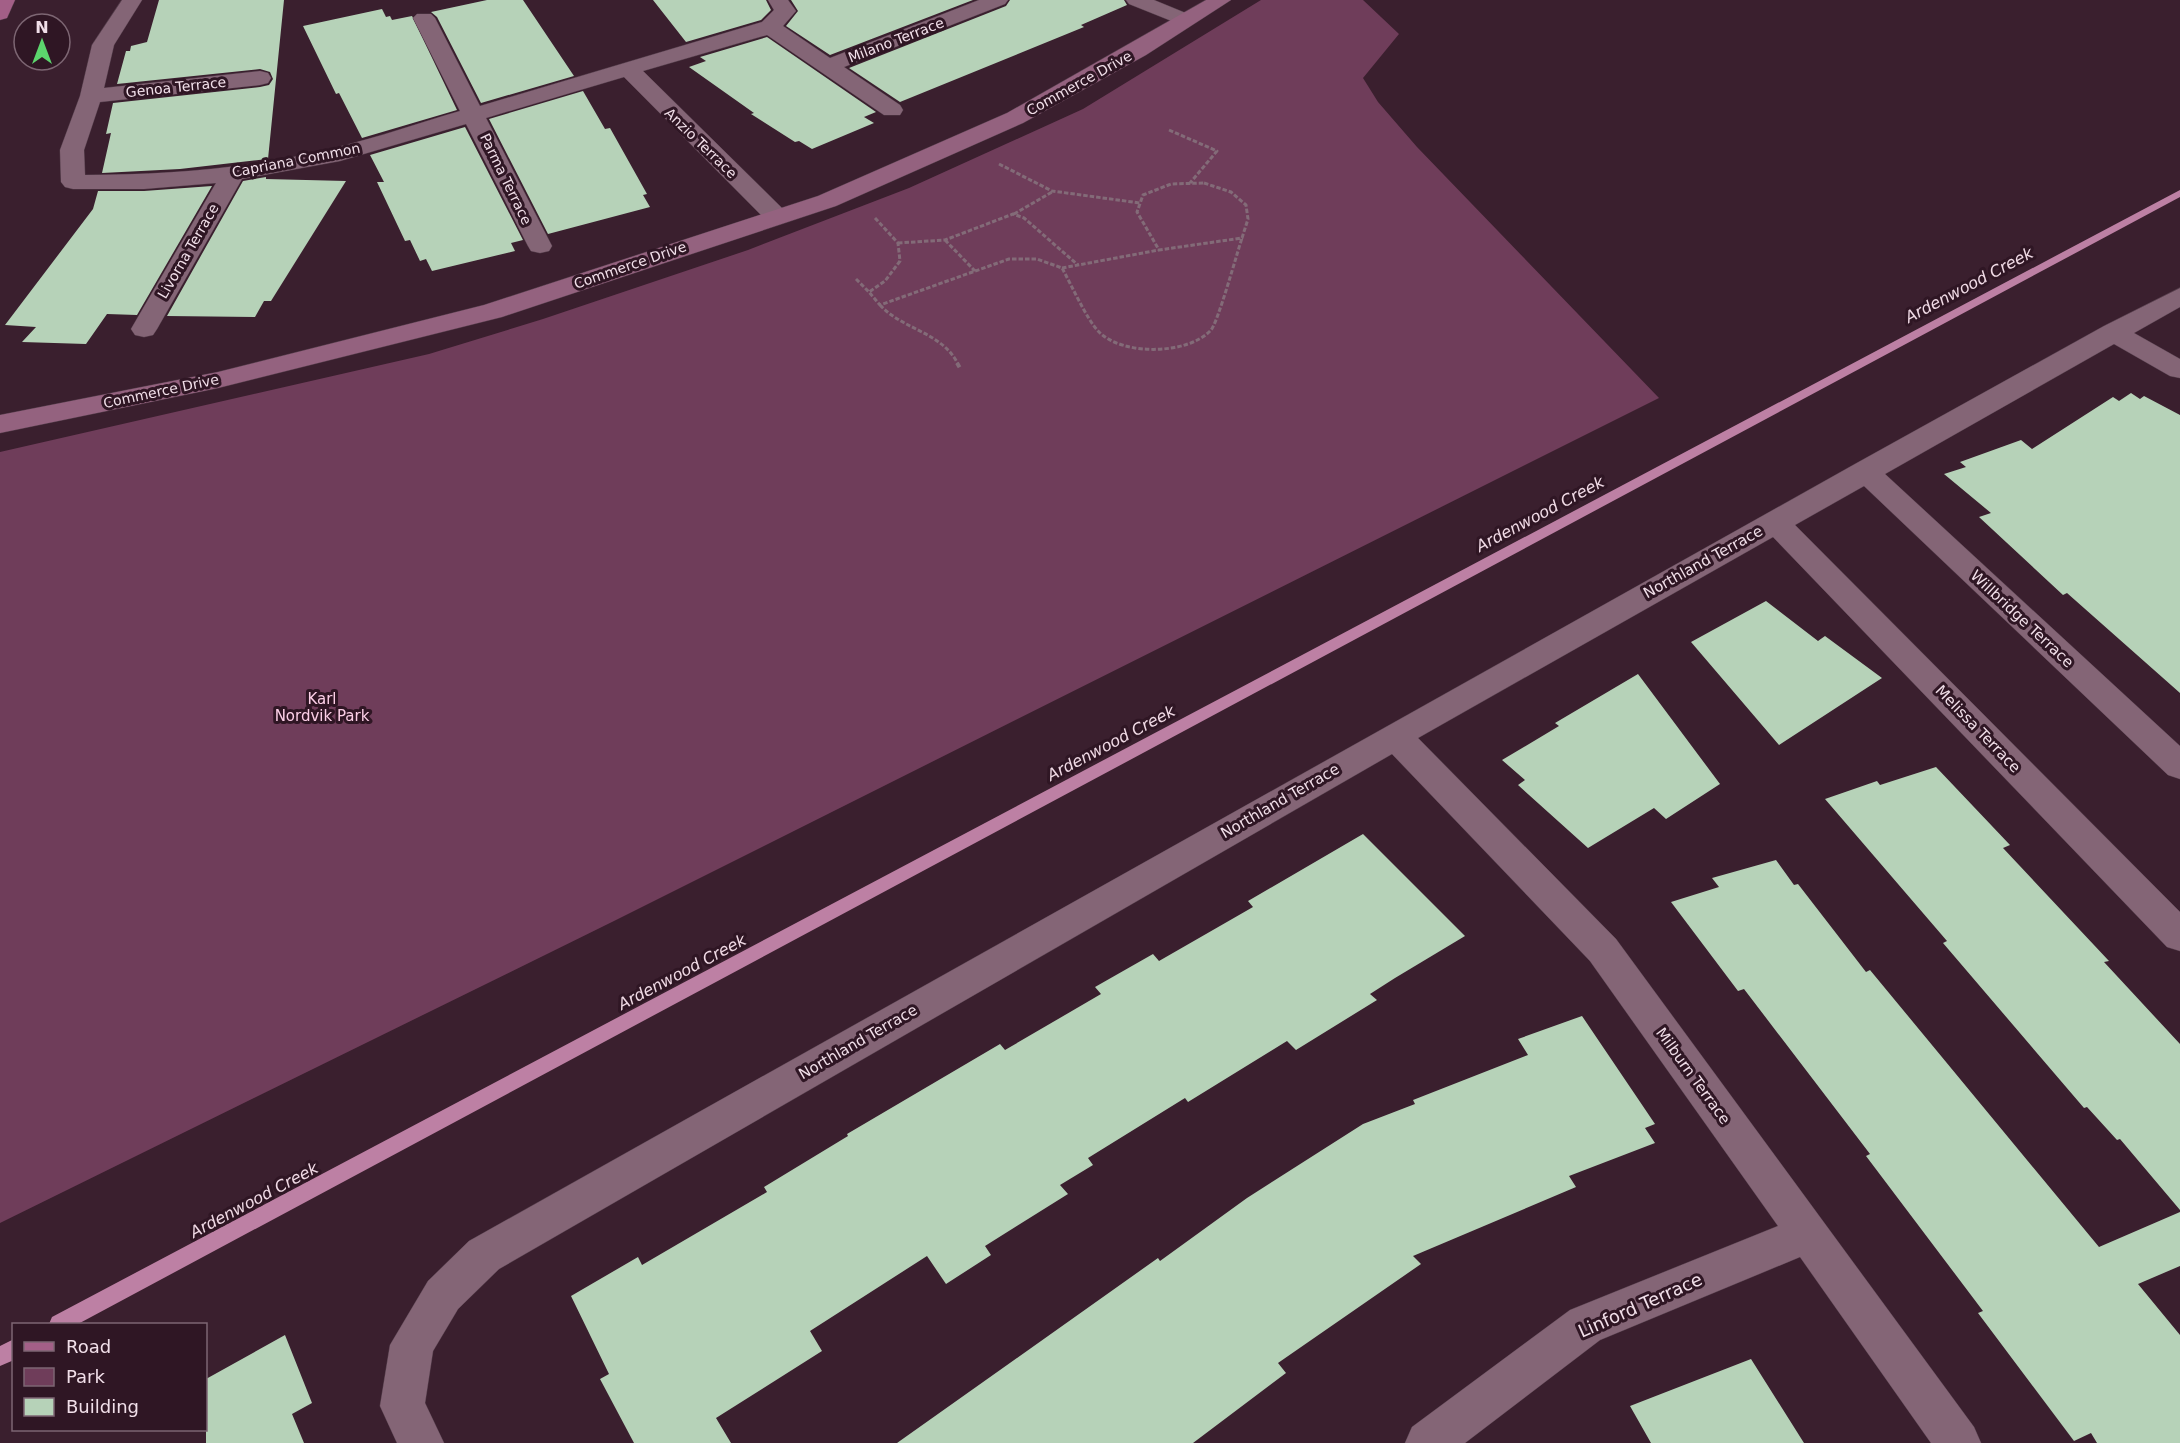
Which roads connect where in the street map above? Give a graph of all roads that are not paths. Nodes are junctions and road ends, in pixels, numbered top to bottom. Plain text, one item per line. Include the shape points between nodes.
1 (5, 0) edge
2 (132, 0) edge
3 (998, 0) edge
4 (1136, 0) edge
5 (1221, 0) edge
6 (778, 12) edge
7 (0, 14) edge
8 (424, 18) dead end
9 (1186, 20) junction
10 (828, 66) junction
11 (627, 68) junction
12 (260, 78) dead end
13 (92, 96) junction
14 (892, 110) dead end
15 (473, 113) junction
16 (233, 174) junction
17 (776, 216) junction
18 (540, 246) dead end
19 (2180, 296) edge
20 (144, 329) dead end
21 (2113, 332) junction
22 (2180, 370) edge
23 (0, 424) edge
24 (1864, 471) junction
25 (1775, 522) junction
26 (1395, 736) junction
27 (2180, 766) edge
28 (2180, 936) edge
29 (1808, 1234) junction
30 (421, 1443) edge
31 (1428, 1443) edge
32 (1959, 1443) edge

1 - 7 main road
2 - 13 street, Capriana Common via 103,45
3 - 10 street, Milano Terrace
4 - 9 street
5 - 9 street, Commerce Drive
6 - 10 street
6 - 11 street, Capriana Common
8 - 15 street, Parma Terrace
9 - 17 street, Commerce Drive via 1015,118 827,201
10 - 14 street
11 - 15 street, Capriana Common
11 - 17 street, Anzio Terrace
12 - 13 street, Genoa Terrace
13 - 16 street, Capriana Common via 72,150 73,183 144,183
15 - 16 street, Capriana Common via 340,154
15 - 18 street, Parma Terrace
16 - 20 street, Livorna Terrace
17 - 23 street, Commerce Drive via 493,311 218,380
19 - 21 street, Northland Terrace
21 - 22 street
21 - 24 street, Northland Terrace
24 - 25 street, Northland Terrace
24 - 27 street, Willbridge Terrace
25 - 26 street, Northland Terrace
25 - 28 street, Melissa Terrace
26 - 29 street, Milburn Terrace via 1603,950
26 - 30 street, Northland Terrace via 484,1255 443,1295 412,1345 402,1406
29 - 31 street, Linford Terrace via 1585,1325
29 - 32 street, Milburn Terrace

